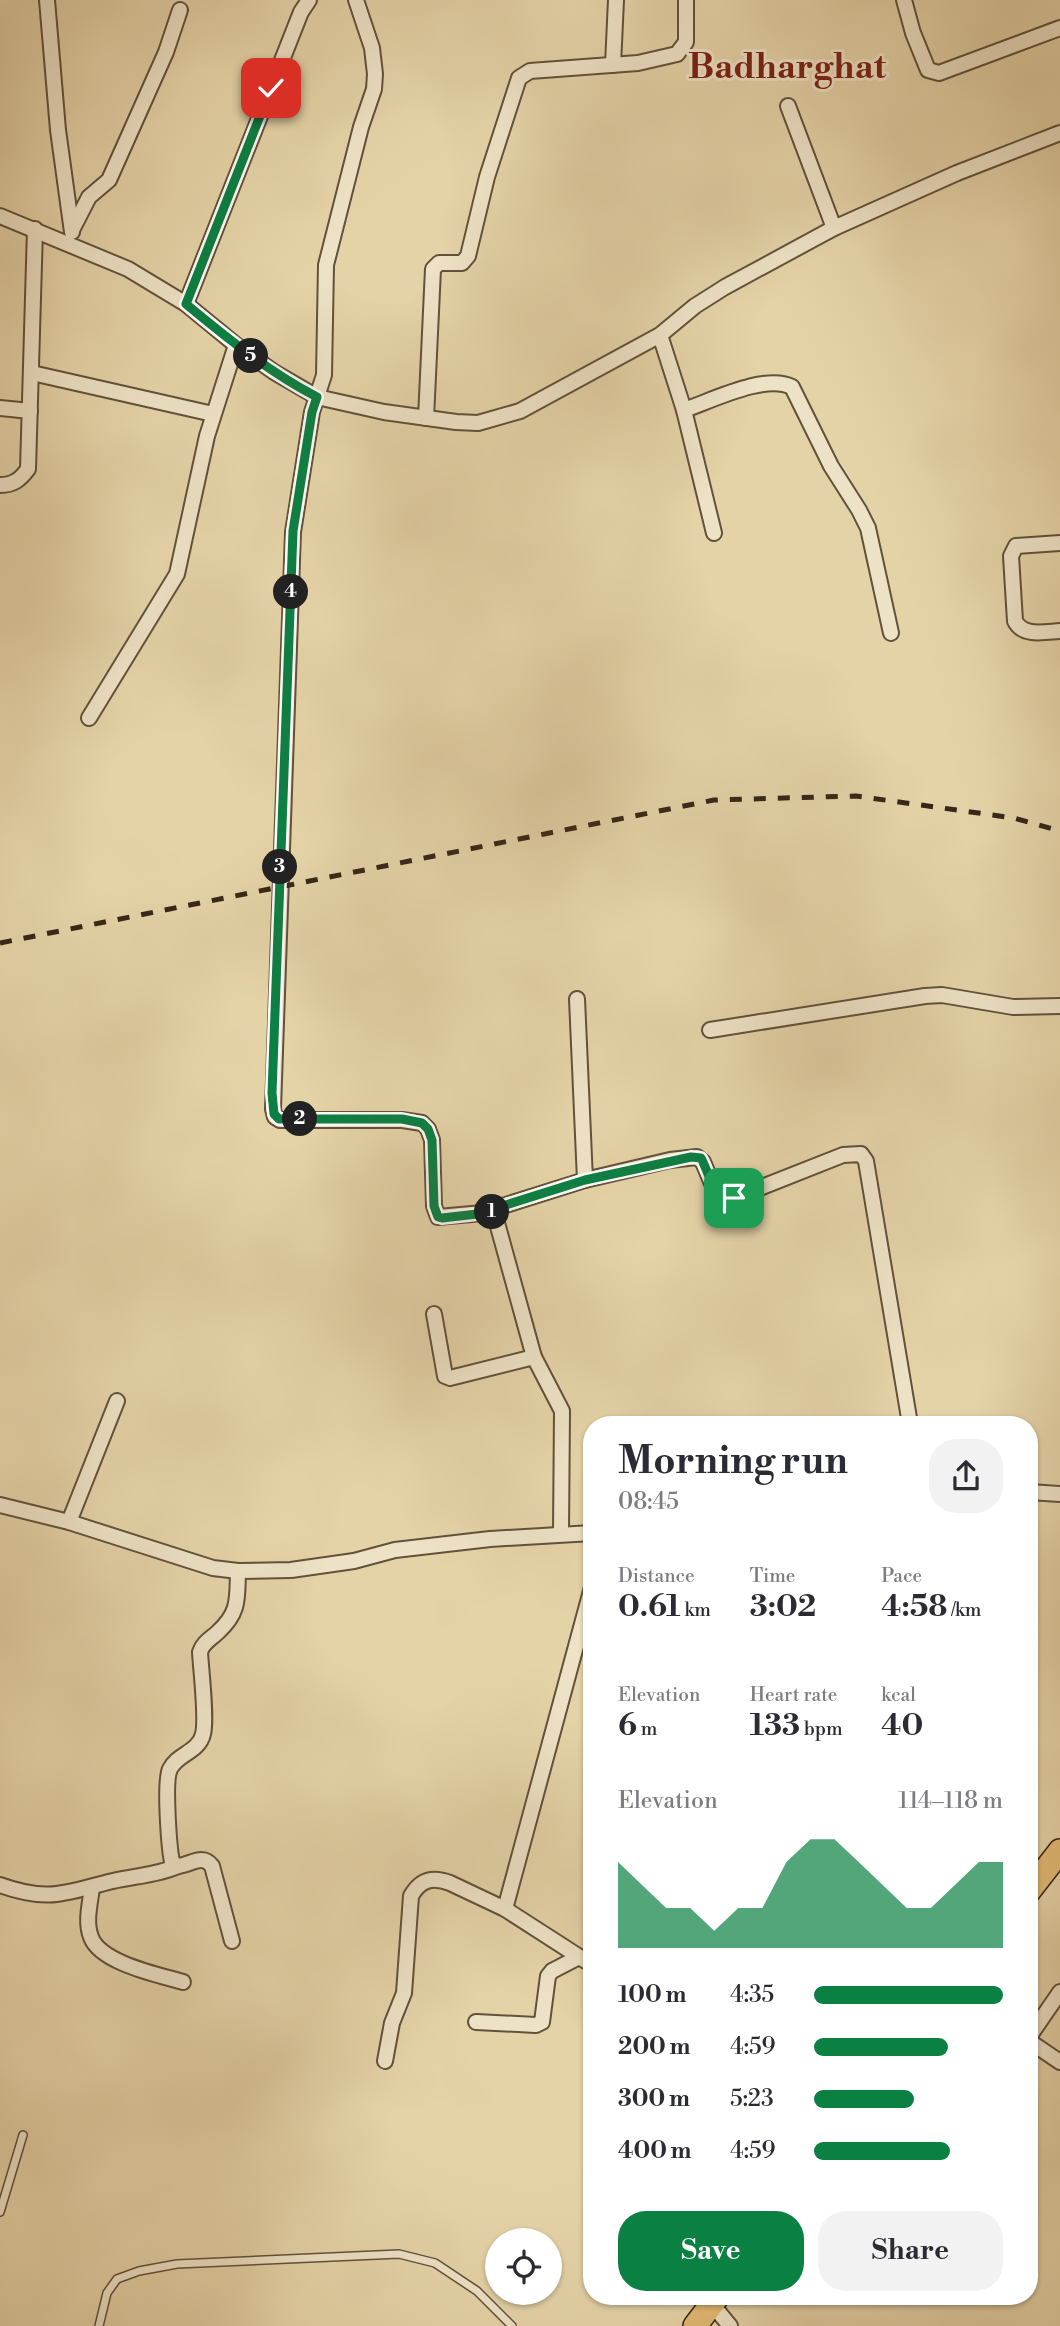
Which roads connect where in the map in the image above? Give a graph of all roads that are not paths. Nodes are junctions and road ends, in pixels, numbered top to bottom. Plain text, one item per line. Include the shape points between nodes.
1 (47, 0) edge
2 (309, 0) edge
3 (356, 0) edge
4 (616, 0) edge
5 (686, 0) edge
6 (904, 0) edge
7 (180, 10) dead end
8 (1060, 29) edge
9 (613, 65) junction
10 (788, 106) dead end
11 (1060, 133) edge
12 (0, 216) edge
13 (834, 228) junction
14 (35, 229) junction
15 (69, 236) junction
16 (186, 304) junction
17 (660, 335) junction
18 (236, 345) junction
19 (32, 373) junction
20 (317, 397) junction
21 (0, 408) edge
22 (684, 410) junction
23 (30, 411) junction
24 (213, 414) junction
25 (426, 418) junction
26 (0, 485) edge
27 (714, 533) dead end
28 (1060, 543) edge
29 (1060, 631) edge
30 (891, 633) dead end
31 (89, 718) dead end
32 (577, 999) dead end
33 (1060, 1006) edge
34 (710, 1031) dead end
35 (585, 1180) junction
36 (495, 1212) junction
37 (434, 1314) dead end
38 (534, 1357) junction
39 (117, 1401) dead end
40 (909, 1416) edge
41 (1038, 1493) edge
42 (1060, 1494) edge
43 (0, 1505) edge
44 (69, 1522) junction
45 (561, 1533) junction
46 (583, 1533) edge
47 (238, 1571) junction
48 (583, 1620) edge
49 (1060, 1851) edge
50 (178, 1866) junction
51 (1038, 1879) edge
52 (0, 1885) edge
53 (92, 1888) junction
54 (505, 1909) junction
55 (232, 1941) dead end
56 (583, 1960) edge
57 (583, 1962) edge
58 (183, 1982) dead end
59 (1060, 1992) edge
60 (476, 2022) dead end
61 (1038, 2025) edge
62 (1038, 2046) edge
63 (385, 2061) dead end
64 (1060, 2062) edge
65 (23, 2134) dead end
66 (0, 2213) edge
67 (711, 2305) edge
68 (718, 2305) edge
69 (99, 2326) edge
70 (512, 2326) edge
71 (695, 2326) edge
72 (730, 2326) edge

1 - 15 street
2 - 16 street
3 - 20 street via 372,48 374,89 326,265 324,375
4 - 9 street
5 - 9 street via 686,42 677,54
6 - 8 street via 922,59 928,70 939,74
7 - 15 street via 109,180 89,197
9 - 25 street via 530,71 519,78 468,256 462,263 439,263 433,269
10 - 13 street
11 - 13 street
12 - 14 street
13 - 17 street via 725,287
14 - 15 street
14 - 19 street
15 - 16 street
16 - 18 street
17 - 22 street
17 - 25 street via 520,411 471,424
18 - 20 street
18 - 24 street
19 - 23 street
19 - 24 street
20 - 25 street
20 - 36 street via 293,531 274,1114 279,1119 422,1123 432,1140 438,1217
21 - 23 street
22 - 27 street
22 - 30 street via 757,385 784,383 792,387 868,528
23 - 26 street via 27,469 21,479
24 - 31 street via 177,574
28 - 29 street via 1016,547 1011,556 1018,627 1029,632
32 - 35 street
33 - 34 street via 1013,1007 925,996
35 - 36 street
35 - 40 street via 697,1157 716,1193 734,1198 843,1155 861,1154 866,1161
36 - 38 street
37 - 38 street via 443,1372 450,1378
38 - 45 street via 562,1411
39 - 44 street
41 - 42 street
43 - 44 street
44 - 47 street via 213,1568
45 - 46 street
45 - 47 street via 391,1550 354,1562 302,1569
47 - 50 street via 231,1620 200,1652 203,1734 170,1769 170,1853
48 - 54 street
49 - 51 main road
50 - 53 street
50 - 55 street via 198,1859 212,1866
52 - 53 street via 42,1895
53 - 58 street via 88,1922 95,1945 114,1959
54 - 56 street
54 - 63 street via 441,1880 425,1880 416,1887 411,1896 404,1993 391,2023
57 - 60 street via 548,1976 542,2022
59 - 61 street
62 - 64 street
65 - 66 lane
67 - 71 main road
68 - 72 street
69 - 70 lane via 107,2292 117,2279 139,2271 177,2264 399,2254 435,2263 477,2291

